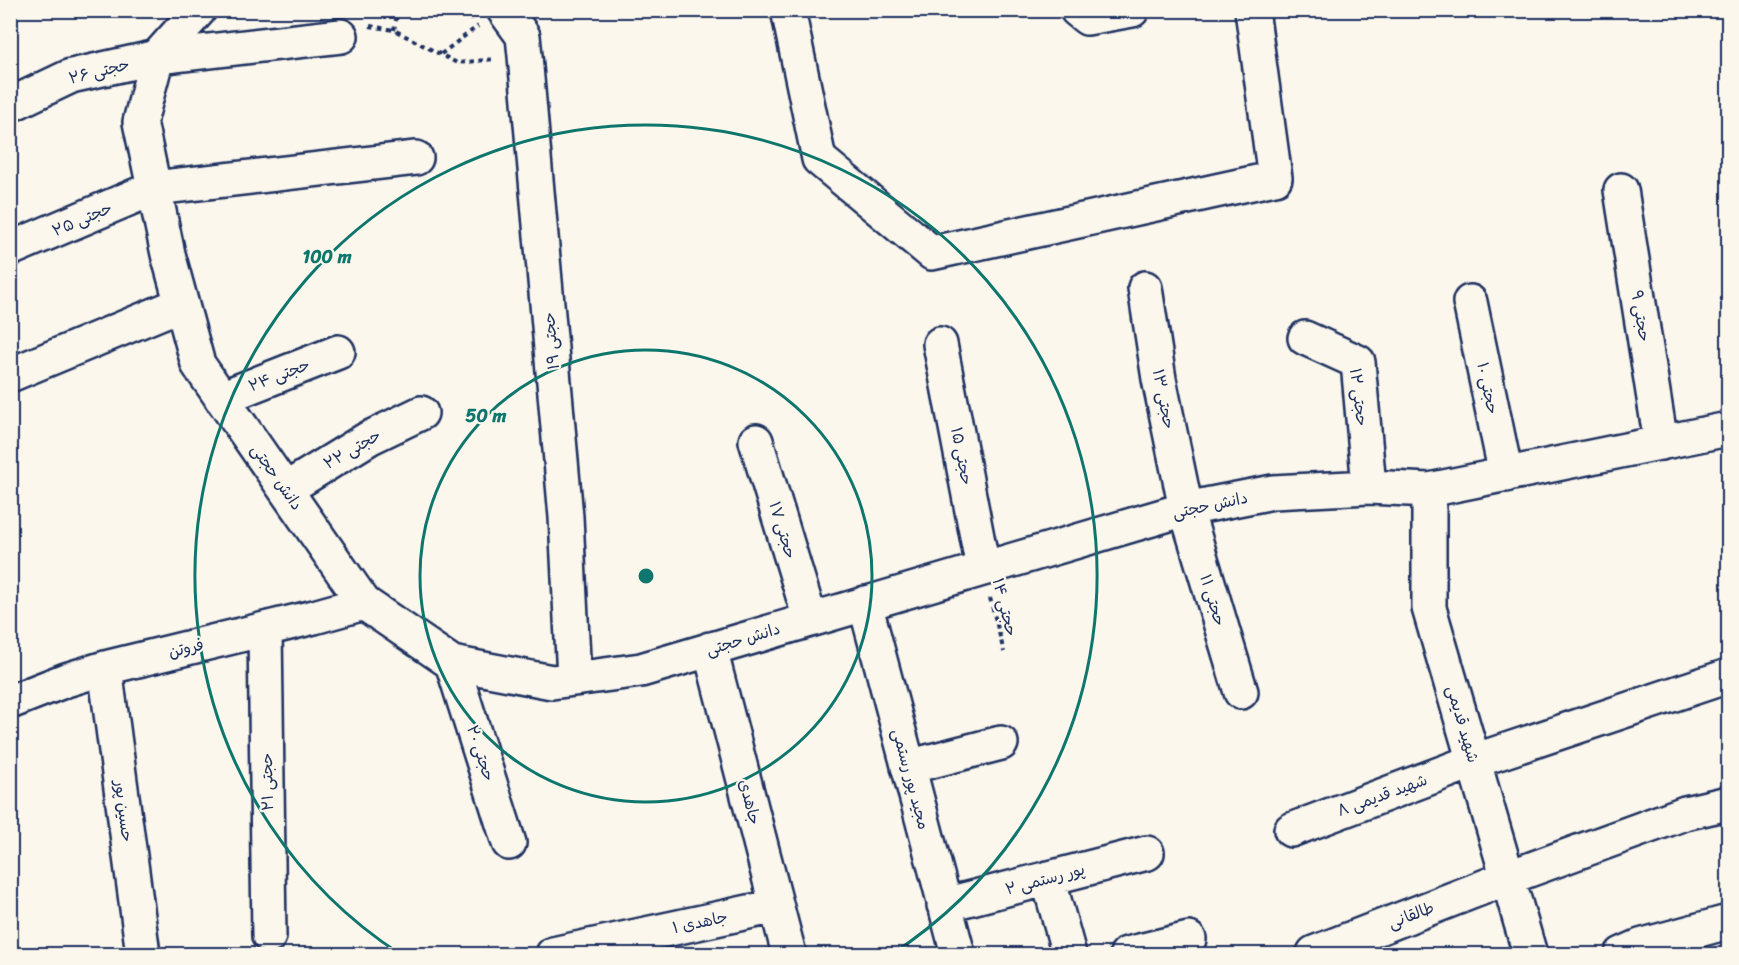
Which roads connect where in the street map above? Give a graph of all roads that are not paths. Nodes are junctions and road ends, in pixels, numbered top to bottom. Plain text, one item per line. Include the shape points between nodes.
1 (200, 10) edge
2 (788, 10) edge
3 (1077, 10) edge
4 (1132, 10) edge
5 (1252, 10) edge
6 (494, 16) edge
7 (342, 36) dead end
8 (157, 57) junction
9 (10, 105) edge
10 (416, 158) dead end
11 (154, 188) junction
12 (1621, 190) dead end
13 (10, 249) edge
14 (1145, 288) dead end
15 (1470, 302) dead end
16 (181, 304) junction
17 (1305, 338) dead end
18 (940, 344) dead end
19 (338, 352) dead end
20 (10, 375) edge
21 (221, 398) junction
22 (421, 413) dead end
23 (1728, 429) edge
24 (756, 441) dead end
25 (1661, 443) junction
26 (1506, 474) junction
27 (1369, 487) junction
28 (286, 489) junction
29 (1429, 490) junction
30 (1186, 509) junction
31 (983, 568) junction
32 (364, 603) junction
33 (864, 603) junction
34 (810, 619) junction
35 (265, 629) junction
36 (710, 649) junction
37 (452, 663) junction
38 (105, 668) junction
39 (1728, 676) edge
40 (574, 679) junction
41 (1241, 692) dead end
42 (10, 702) edge
43 (1000, 743) dead end
44 (1474, 761) junction
45 (908, 767) junction
46 (1728, 803) edge
47 (1291, 830) dead end
48 (509, 843) dead end
49 (1147, 853) dead end
50 (1048, 878) junction
51 (1507, 878) junction
52 (944, 905) junction
53 (776, 906) junction
54 (1728, 922) edge
55 (269, 936) dead end
56 (1189, 939) dead end
57 (1314, 953) dead end
58 (143, 954) edge
59 (553, 954) edge
60 (789, 954) edge
61 (958, 954) edge
62 (1069, 954) edge
63 (1127, 954) edge
64 (1530, 954) edge
65 (1622, 954) edge

1 - 8 street
2 - 5 street via 819,159 932,253 1275,178
3 - 4 street via 1087,18
6 - 40 street, حجتی ۱۹ via 523,36 566,517
7 - 8 street, حجتی ۲۶
8 - 9 street, حجتی ۲۶ via 71,76
8 - 11 street, دانش حجتی via 140,122
10 - 11 street, حجتی ۲۵
11 - 13 street, حجتی ۲۵
11 - 16 street, دانش حجتی
12 - 25 street, حجتی ۹
14 - 30 street, حجتی ۱۳
15 - 26 street, حجتی ۱۰
16 - 20 street
16 - 21 street, دانش حجتی via 198,364
17 - 27 street, حجتی ۱۲ via 1358,362
18 - 31 street, حجتی ۱۵
19 - 21 street, حجتی ۲۴
21 - 28 street, دانش حجتی
22 - 28 street, حجتی ۲۲ via 369,438
23 - 25 street, دانش حجتی
24 - 34 street, حجتی ۱۷
25 - 26 street, دانش حجتی
26 - 29 street, دانش حجتی
27 - 29 street, دانش حجتی
27 - 30 street, دانش حجتی via 1272,492
28 - 32 street, دانش حجتی
29 - 44 street, شهید قدیمی via 1429,608
30 - 31 street, دانش حجتی
30 - 41 street, حجتی ۱۱
31 - 33 street, دانش حجتی
32 - 35 street, فروتن
32 - 37 street, دانش حجتی
33 - 34 street, دانش حجتی
33 - 45 street, مجید پور رستمی
34 - 36 street, دانش حجتی
35 - 38 street, فروتن
35 - 55 street, حجتی ۲۱
36 - 40 street, دانش حجتی via 641,670
36 - 53 street, جاهدی
37 - 40 street, دانش حجتی via 552,682
37 - 48 street, حجتی ۲۰
38 - 42 street, فروتن
38 - 58 street, حسین پور
39 - 44 street, شهید قدیمی ۸
43 - 45 street
44 - 47 street, شهید قدیمی ۸
44 - 51 street, شهید قدیمی
45 - 52 street, مجید پور رستمی
46 - 51 street, طالقانی via 1685,813
49 - 50 street, پور رستمی ۲
50 - 52 street, پور رستمی ۲
50 - 62 street
51 - 57 street, طالقانی
51 - 64 street, شهید قدیمی
52 - 61 street, مجید پور رستمی
53 - 59 street, جاهدی ۱
53 - 60 street, جاهدی
54 - 65 street
56 - 63 street

